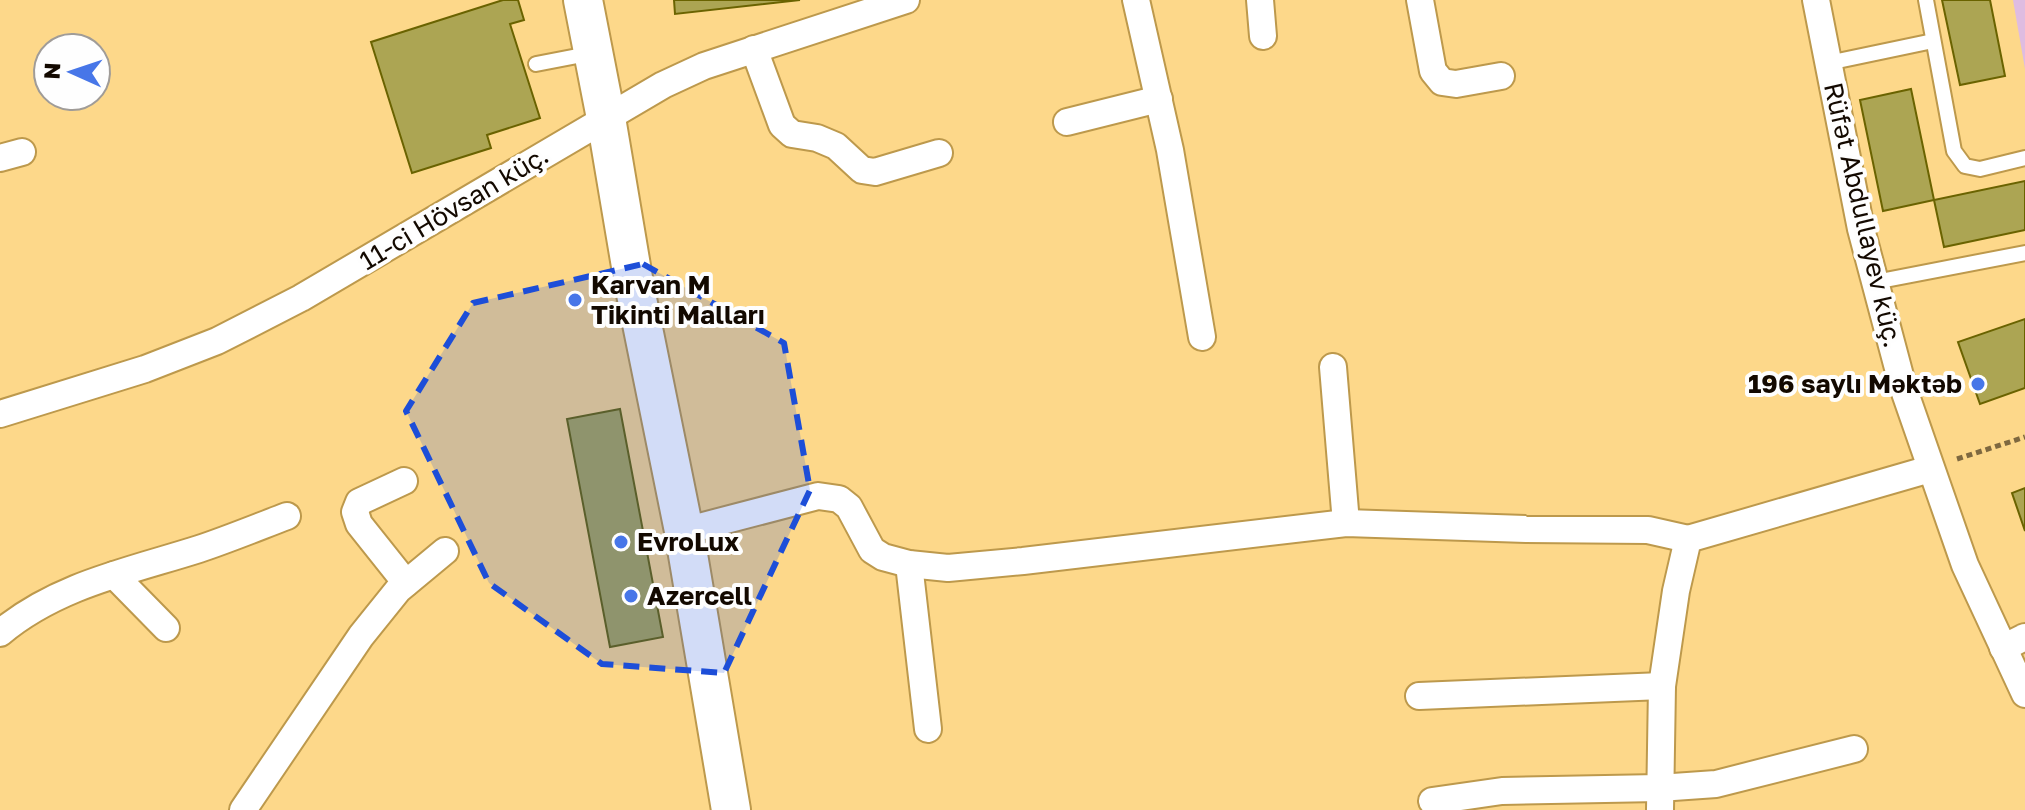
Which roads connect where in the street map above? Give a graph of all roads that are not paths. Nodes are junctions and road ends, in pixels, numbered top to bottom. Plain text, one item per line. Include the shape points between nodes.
1 (583, 0) edge
2 (906, 0) edge
3 (1136, 0) edge
4 (1260, 0) edge
5 (1420, 0) edge
6 (1816, 0) edge
7 (1926, 0) edge
8 (1263, 36) dead end
9 (1933, 41) junction
10 (754, 49) junction
11 (593, 53) junction
12 (1828, 63) junction
13 (536, 64) dead end
14 (1501, 76) dead end
15 (1159, 99) junction
16 (606, 118) junction
17 (1067, 122) dead end
18 (939, 153) dead end
19 (2025, 158) edge
20 (2025, 253) edge
21 (1875, 282) junction
22 (1202, 337) dead end
23 (1333, 367) dead end
24 (0, 414) edge
25 (1930, 469) junction
26 (404, 481) dead end
27 (287, 516) dead end
28 (1346, 523) junction
29 (684, 531) junction
30 (1688, 539) junction
31 (445, 551) dead end
32 (909, 564) junction
33 (114, 575) junction
34 (406, 583) junction
35 (166, 628) dead end
36 (0, 633) edge
37 (2014, 642) edge
38 (1662, 686) junction
39 (2025, 694) edge
40 (1419, 696) dead end
41 (928, 729) dead end
42 (1854, 749) dead end
43 (1660, 799) edge
44 (1432, 801) dead end
45 (243, 810) edge
46 (731, 810) edge

1 - 11 street
2 - 10 street, 11-ci Hövsan küç.
3 - 15 street
4 - 8 street
5 - 14 street via 1433,71 1442,82
6 - 12 street, Rüfət Abdullayev küç.
7 - 9 lane
9 - 12 lane
9 - 19 lane via 1954,151 1965,166 1980,169
10 - 16 street, 11-ci Hövsan küç. via 663,85
10 - 18 street via 782,125 792,134 836,146 862,170 875,172
11 - 13 lane
11 - 16 street
12 - 21 street, Rüfət Abdullayev küç.
15 - 17 street
15 - 22 street
16 - 24 street, 11-ci Hövsan küç. via 301,298 217,341
16 - 29 street
20 - 21 lane
21 - 25 street, Rüfət Abdullayev küç.
23 - 28 street
25 - 30 street
25 - 37 street, Rüfət Abdullayev küç. via 1965,565
26 - 34 street via 359,502 355,512
27 - 33 street
28 - 30 street via 1648,530
28 - 32 street via 1023,561 948,568
29 - 32 street via 818,496 839,499 849,507 872,550
29 - 46 street
30 - 38 street
31 - 34 street
32 - 41 street
33 - 35 street
33 - 36 street via 37,606
34 - 45 street via 361,636
37 - 39 street, Rüfət Abdullayev küç.
38 - 40 street
38 - 43 street
42 - 43 street
43 - 44 street via 1502,791

